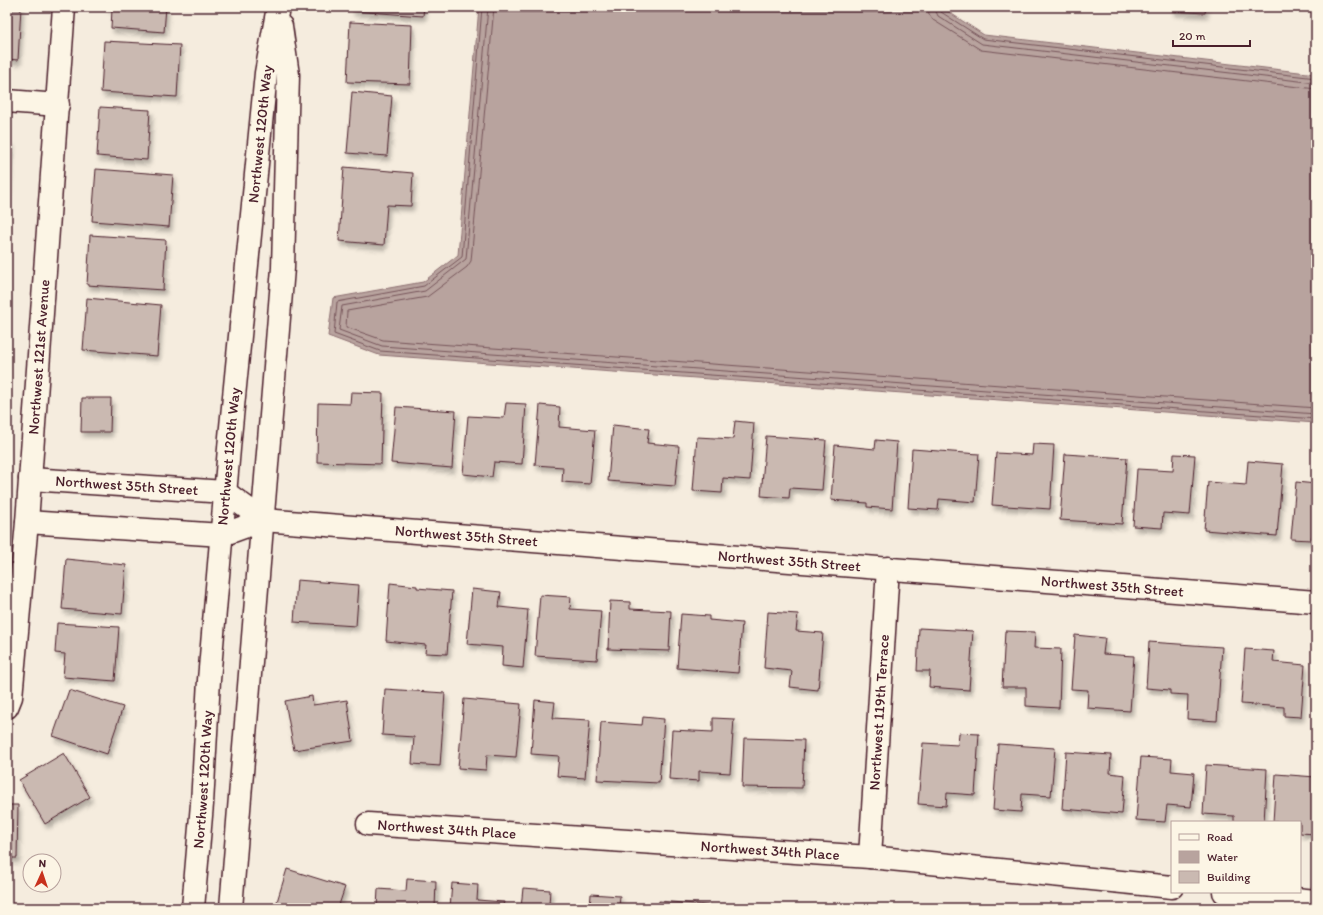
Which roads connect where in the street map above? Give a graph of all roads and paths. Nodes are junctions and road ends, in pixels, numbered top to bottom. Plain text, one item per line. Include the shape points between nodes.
1 (64, 7) edge
2 (279, 7) edge
3 (7, 101) edge
4 (58, 105) junction
5 (30, 479) junction
6 (225, 492) junction
7 (262, 520) junction
8 (27, 522) junction
9 (222, 536) junction
10 (888, 568) junction
11 (1316, 602) edge
12 (7, 707) edge
13 (368, 824) dead end
14 (870, 857) junction
15 (1171, 887) edge
16 (1234, 893) edge
17 (1316, 901) edge
18 (193, 908) edge
19 (231, 908) edge

1 - 4 street, Northwest 121st Avenue
2 - 6 street, Northwest 120th Way via 266,73
2 - 7 street, Northwest 120th Way via 288,75 284,268
3 - 4 street
4 - 5 street, Northwest 121st Avenue
5 - 6 street, Northwest 35th Street
5 - 8 street, Northwest 121st Avenue
6 - 7 street
6 - 9 street, Northwest 120th Way
7 - 9 street, Northwest 35th Street
7 - 10 street, Northwest 35th Street
7 - 19 street, Northwest 120th Way
8 - 9 street, Northwest 35th Street
8 - 12 street, Northwest 121st Avenue via 11,697
9 - 18 street, Northwest 120th Way via 208,680 202,804
10 - 11 street, Northwest 35th Street
10 - 14 street, Northwest 119th Terrace
13 - 14 street, Northwest 34th Place
14 - 15 street, Northwest 34th Place
16 - 17 street

